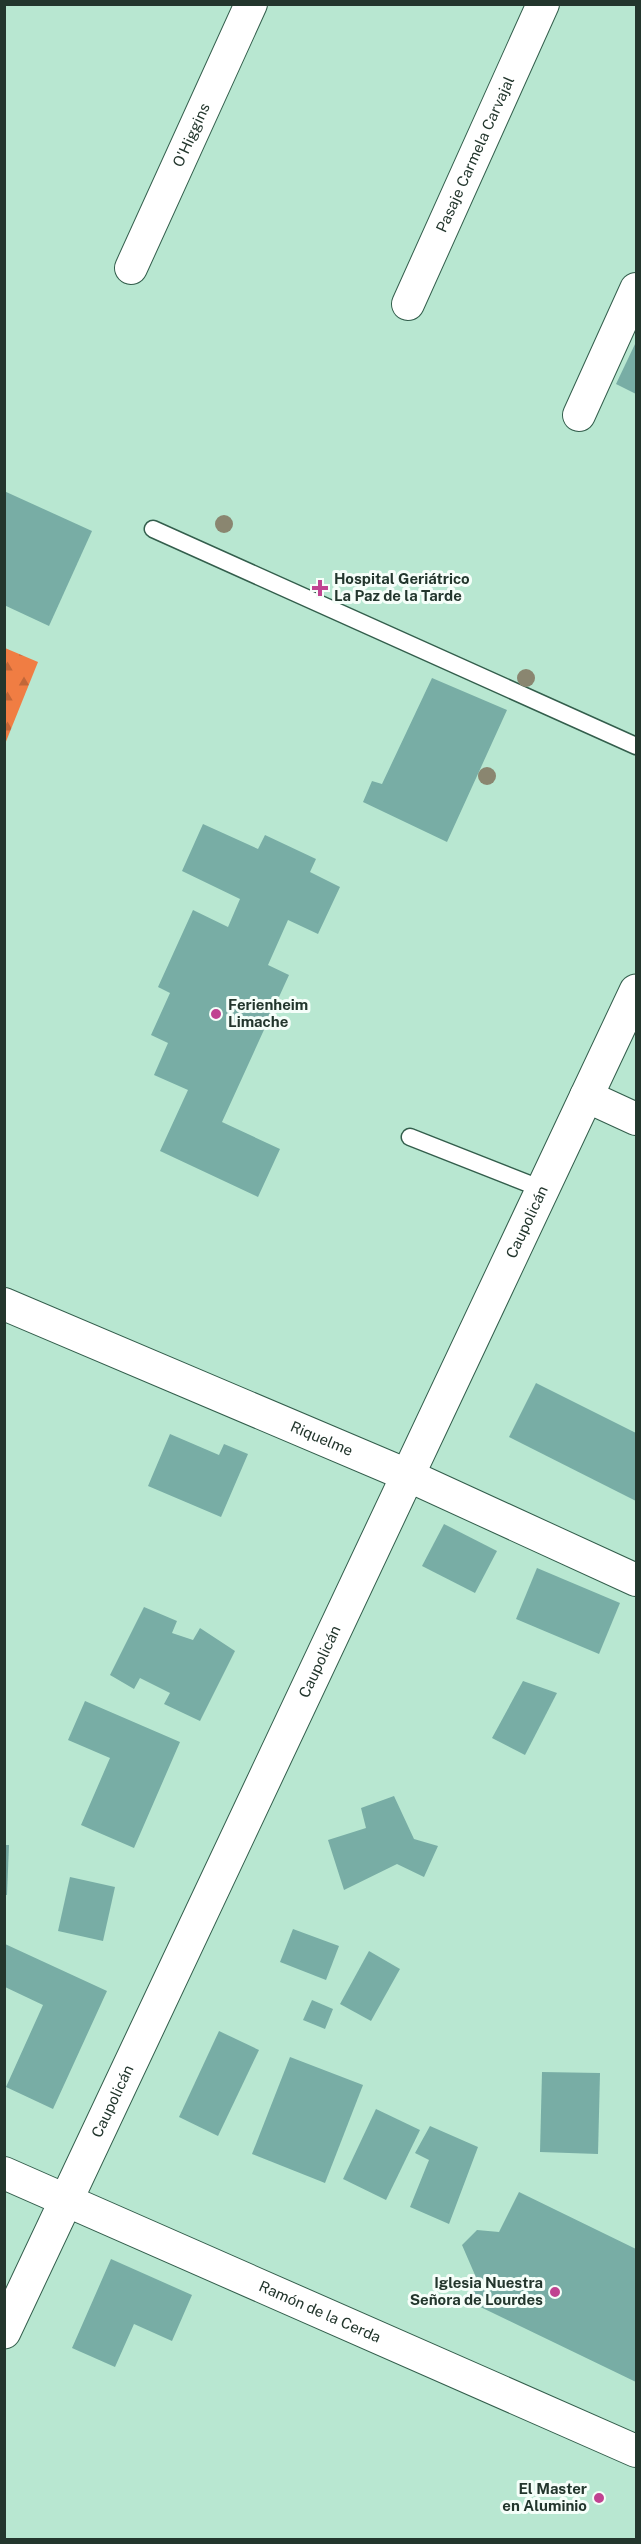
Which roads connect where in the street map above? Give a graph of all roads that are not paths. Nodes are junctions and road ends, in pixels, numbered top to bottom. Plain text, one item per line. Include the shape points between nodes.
1 (251, 4) edge
2 (543, 4) edge
3 (131, 268) dead end
4 (636, 289) edge
5 (408, 304) dead end
6 (579, 415) dead end
7 (153, 529) dead end
8 (636, 746) edge
9 (636, 992) edge
10 (586, 1096) junction
11 (636, 1119) edge
12 (410, 1137) dead end
13 (543, 1189) junction
14 (4, 1304) edge
15 (407, 1475) junction
16 (636, 1580) edge
17 (4, 2173) edge
18 (66, 2202) junction
19 (4, 2332) edge
20 (636, 2451) edge

1 - 3 street, O'Higgins
2 - 5 street, Pasaje Carmela Carvajal
4 - 6 street
7 - 8 lane
9 - 10 street, Caupolicán
10 - 11 street
10 - 13 street, Caupolicán
12 - 13 lane
13 - 15 street, Caupolicán
14 - 15 street, Riquelme
15 - 16 street, Riquelme
15 - 18 street, Caupolicán
17 - 18 street, Ramón de la Cerda
18 - 19 street, Caupolicán
18 - 20 street, Ramón de la Cerda

